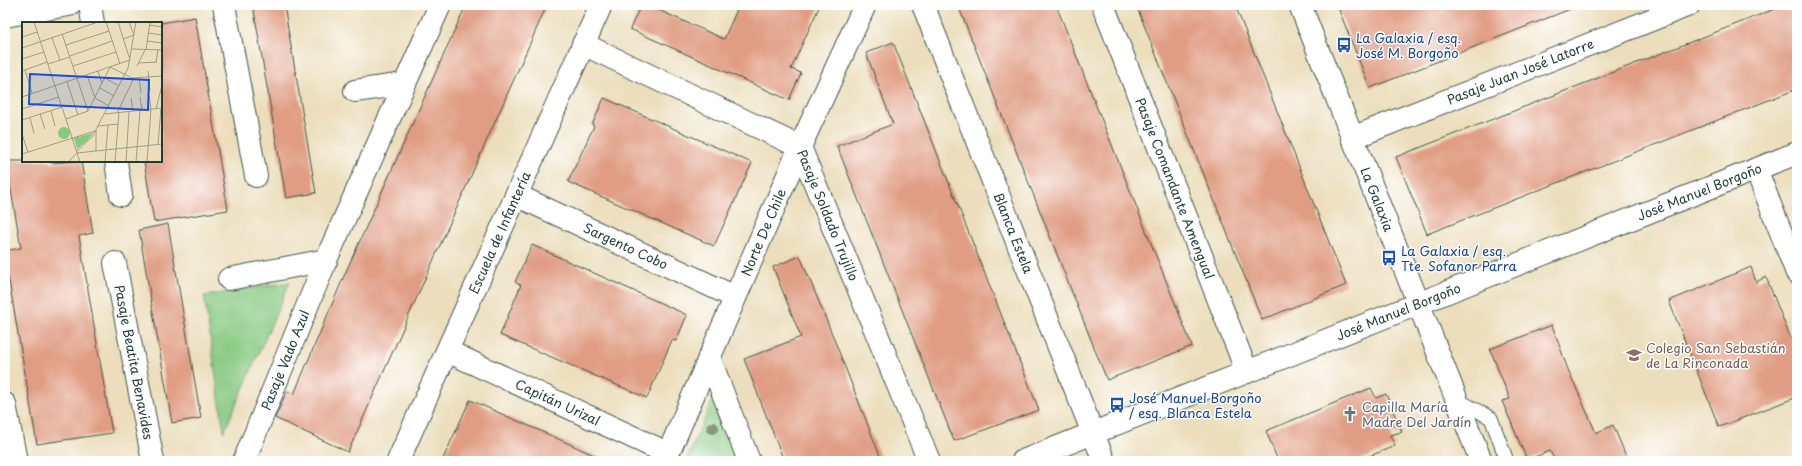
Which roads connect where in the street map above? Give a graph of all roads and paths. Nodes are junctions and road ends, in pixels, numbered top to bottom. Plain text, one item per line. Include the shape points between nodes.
1 (69, 5) edge
2 (90, 5) edge
3 (224, 5) edge
4 (440, 5) edge
5 (601, 5) edge
6 (864, 5) edge
7 (923, 5) edge
8 (1103, 5) edge
9 (1300, 5) edge
10 (1689, 5) edge
11 (5, 16) edge
12 (93, 22) edge
13 (582, 44) junction
14 (404, 84) junction
15 (355, 91) dead end
16 (1352, 138) junction
17 (800, 147) junction
18 (1797, 153) edge
19 (116, 162) edge
20 (1756, 170) junction
21 (256, 176) dead end
22 (121, 195) dead end
23 (516, 195) junction
24 (326, 260) junction
25 (115, 263) dead end
26 (1797, 273) edge
27 (229, 279) dead end
28 (735, 297) junction
29 (1418, 304) junction
30 (447, 351) junction
31 (709, 357) junction
32 (1247, 372) junction
33 (1456, 398) junction
34 (5, 404) edge
35 (1093, 433) junction
36 (666, 457) edge
37 (16, 461) edge
38 (153, 461) edge
39 (244, 461) edge
40 (398, 461) edge
41 (749, 461) edge
42 (929, 461) edge
43 (1023, 461) edge
44 (1104, 461) edge
45 (1481, 461) edge
46 (1507, 461) edge

1 - 11 street
2 - 12 street
3 - 21 street
4 - 14 street, Pasaje Vado Azul
5 - 13 street, Escuela de Infantería
6 - 17 street, Norte De Chile
7 - 35 street, Blanca Estela
8 - 32 street, Pasaje Comandante Amengual
9 - 16 street, La Galaxia
10 - 16 street, Pasaje Juan José Latorre
13 - 17 street, Pasaje Soldado Trujillo
13 - 23 street, Escuela de Infantería
14 - 15 street
14 - 24 street, Pasaje Vado Azul
16 - 29 street, La Galaxia
17 - 28 street, Norte De Chile
17 - 42 street, Pasaje Soldado Trujillo
18 - 20 street, José Manuel Borgoño
19 - 22 street
20 - 26 street
20 - 29 street, José Manuel Borgoño
23 - 28 street, Sargento Cobo
23 - 30 street, Escuela de Infantería
24 - 27 street
24 - 39 street, Pasaje Vado Azul
25 - 38 street, Pasaje Beatita Benavides
28 - 31 street, Norte De Chile
29 - 32 street, José Manuel Borgoño
29 - 33 street, La Galaxia
30 - 36 street, Capitán Urizal
30 - 40 street, Escuela de Infantería
31 - 36 street, Norte De Chile
31 - 41 street
32 - 35 street, José Manuel Borgoño
33 - 45 street, La Galaxia
33 - 46 lane via 1491,418
34 - 37 street
35 - 43 street, José Manuel Borgoño
35 - 44 street, Blanca Estela

